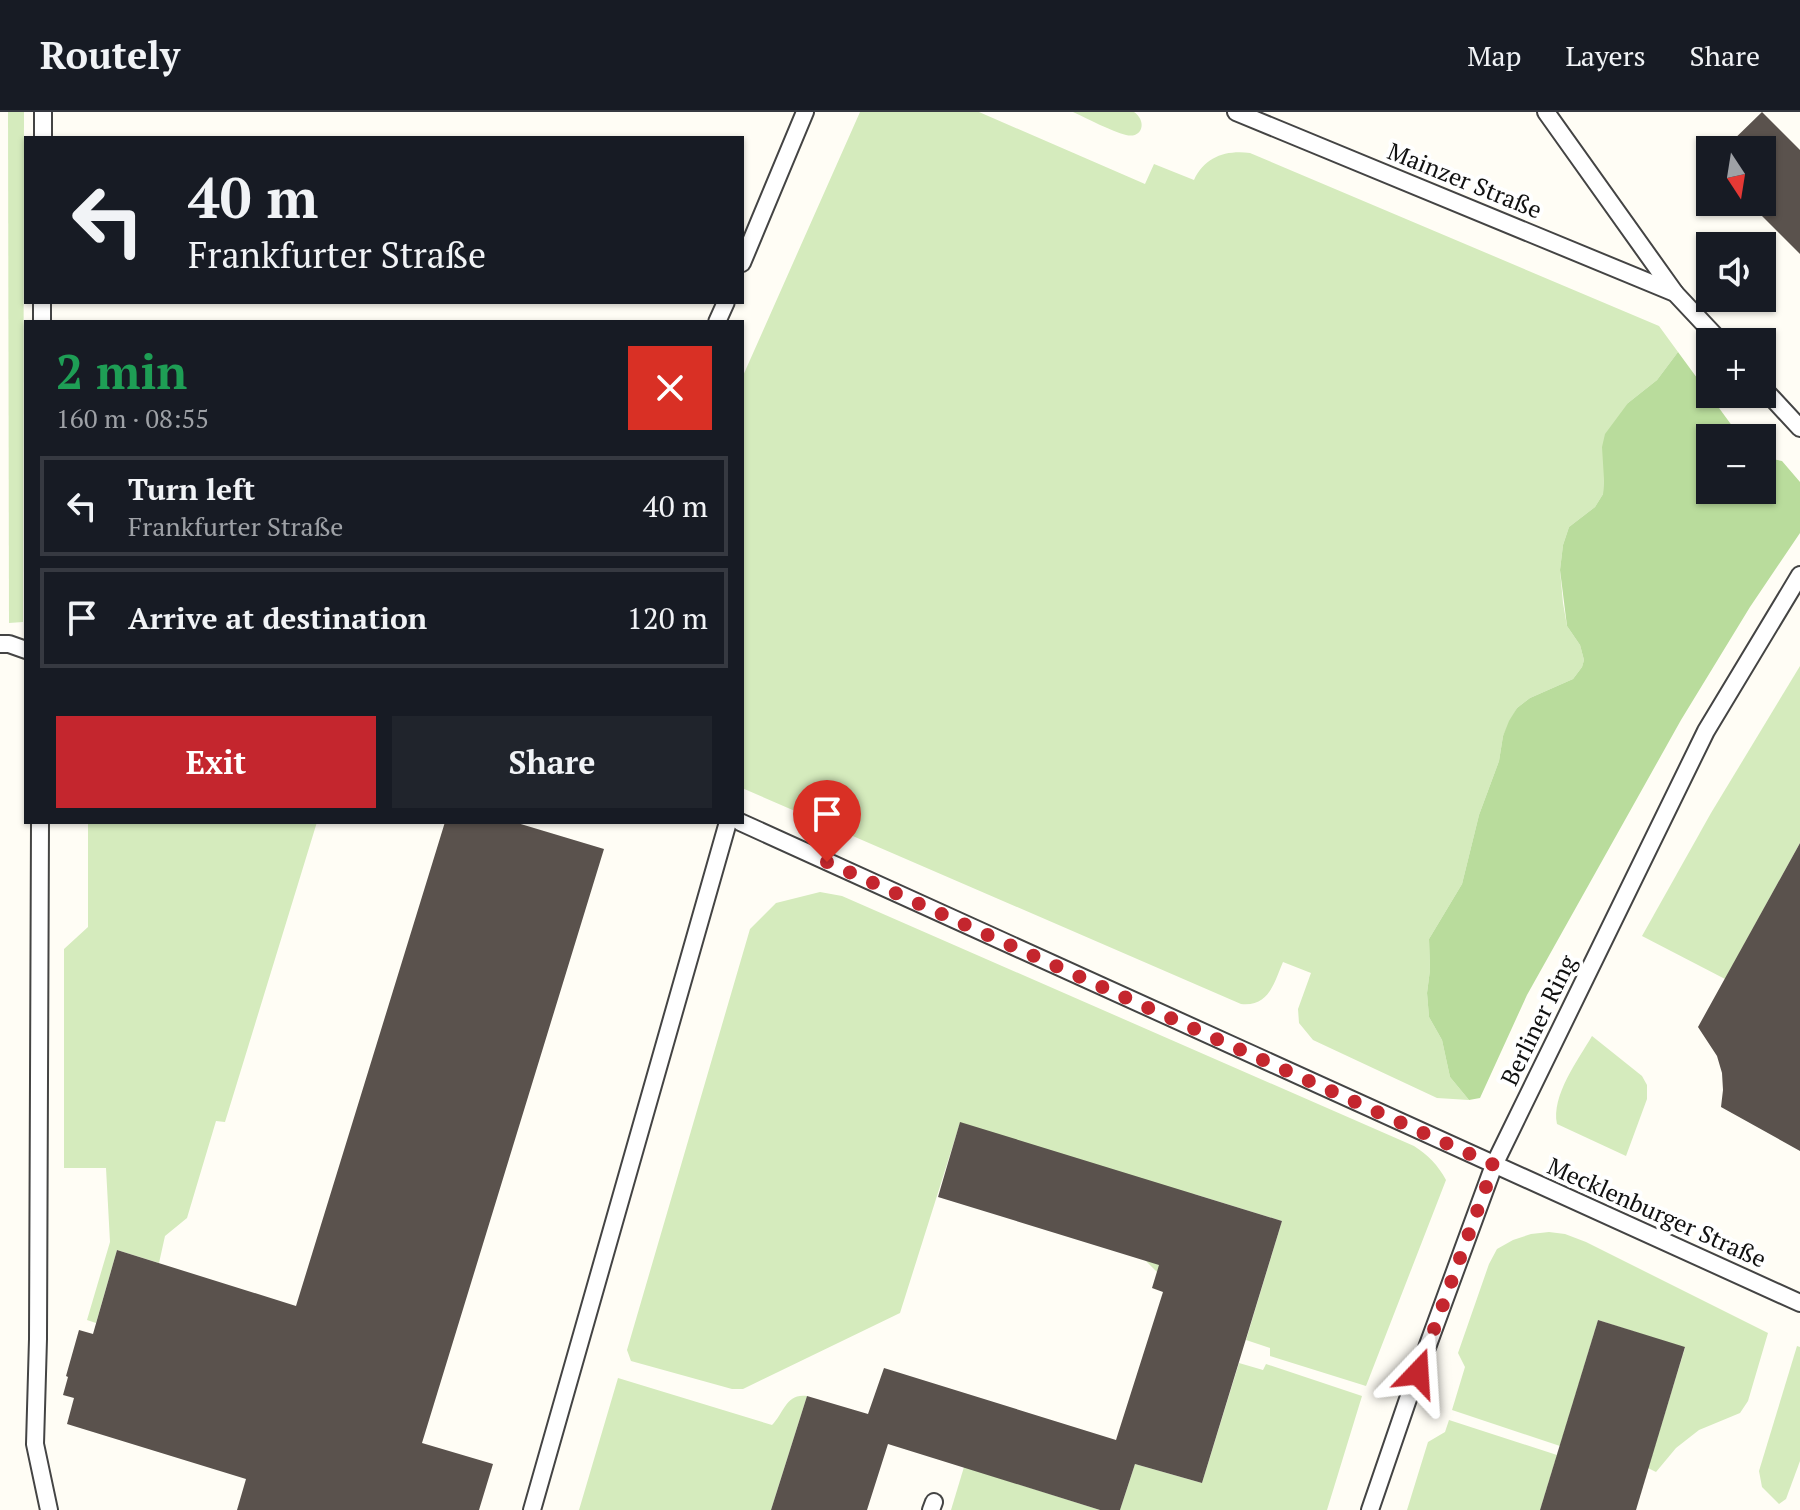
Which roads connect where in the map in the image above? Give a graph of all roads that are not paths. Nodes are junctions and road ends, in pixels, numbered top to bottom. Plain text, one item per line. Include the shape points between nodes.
1 (43, 112) edge
2 (805, 112) edge
3 (1236, 112) edge
4 (1546, 112) edge
5 (43, 136) edge
6 (744, 258) edge
7 (1675, 293) junction
8 (1708, 328) edge
9 (1776, 402) edge
10 (1800, 428) edge
11 (1800, 575) edge
12 (0, 644) edge
13 (24, 649) edge
14 (40, 824) edge
15 (727, 824) edge
16 (744, 824) edge
17 (1494, 1165) junction
18 (1800, 1303) edge
19 (49, 1510) edge
20 (532, 1510) edge
21 (1370, 1510) edge

1 - 5 lane
2 - 6 lane
3 - 7 lane, Mainzer Straße
4 - 7 lane, Mainzer Straße
7 - 8 lane, Mainzer Straße
9 - 10 lane
11 - 17 lane, Berliner Ring via 1706,731
12 - 13 lane
14 - 19 lane via 35,1444
15 - 20 lane
16 - 17 lane, Mecklenburger Straße
17 - 18 lane, Mecklenburger Straße
17 - 21 lane, Berliner Ring

